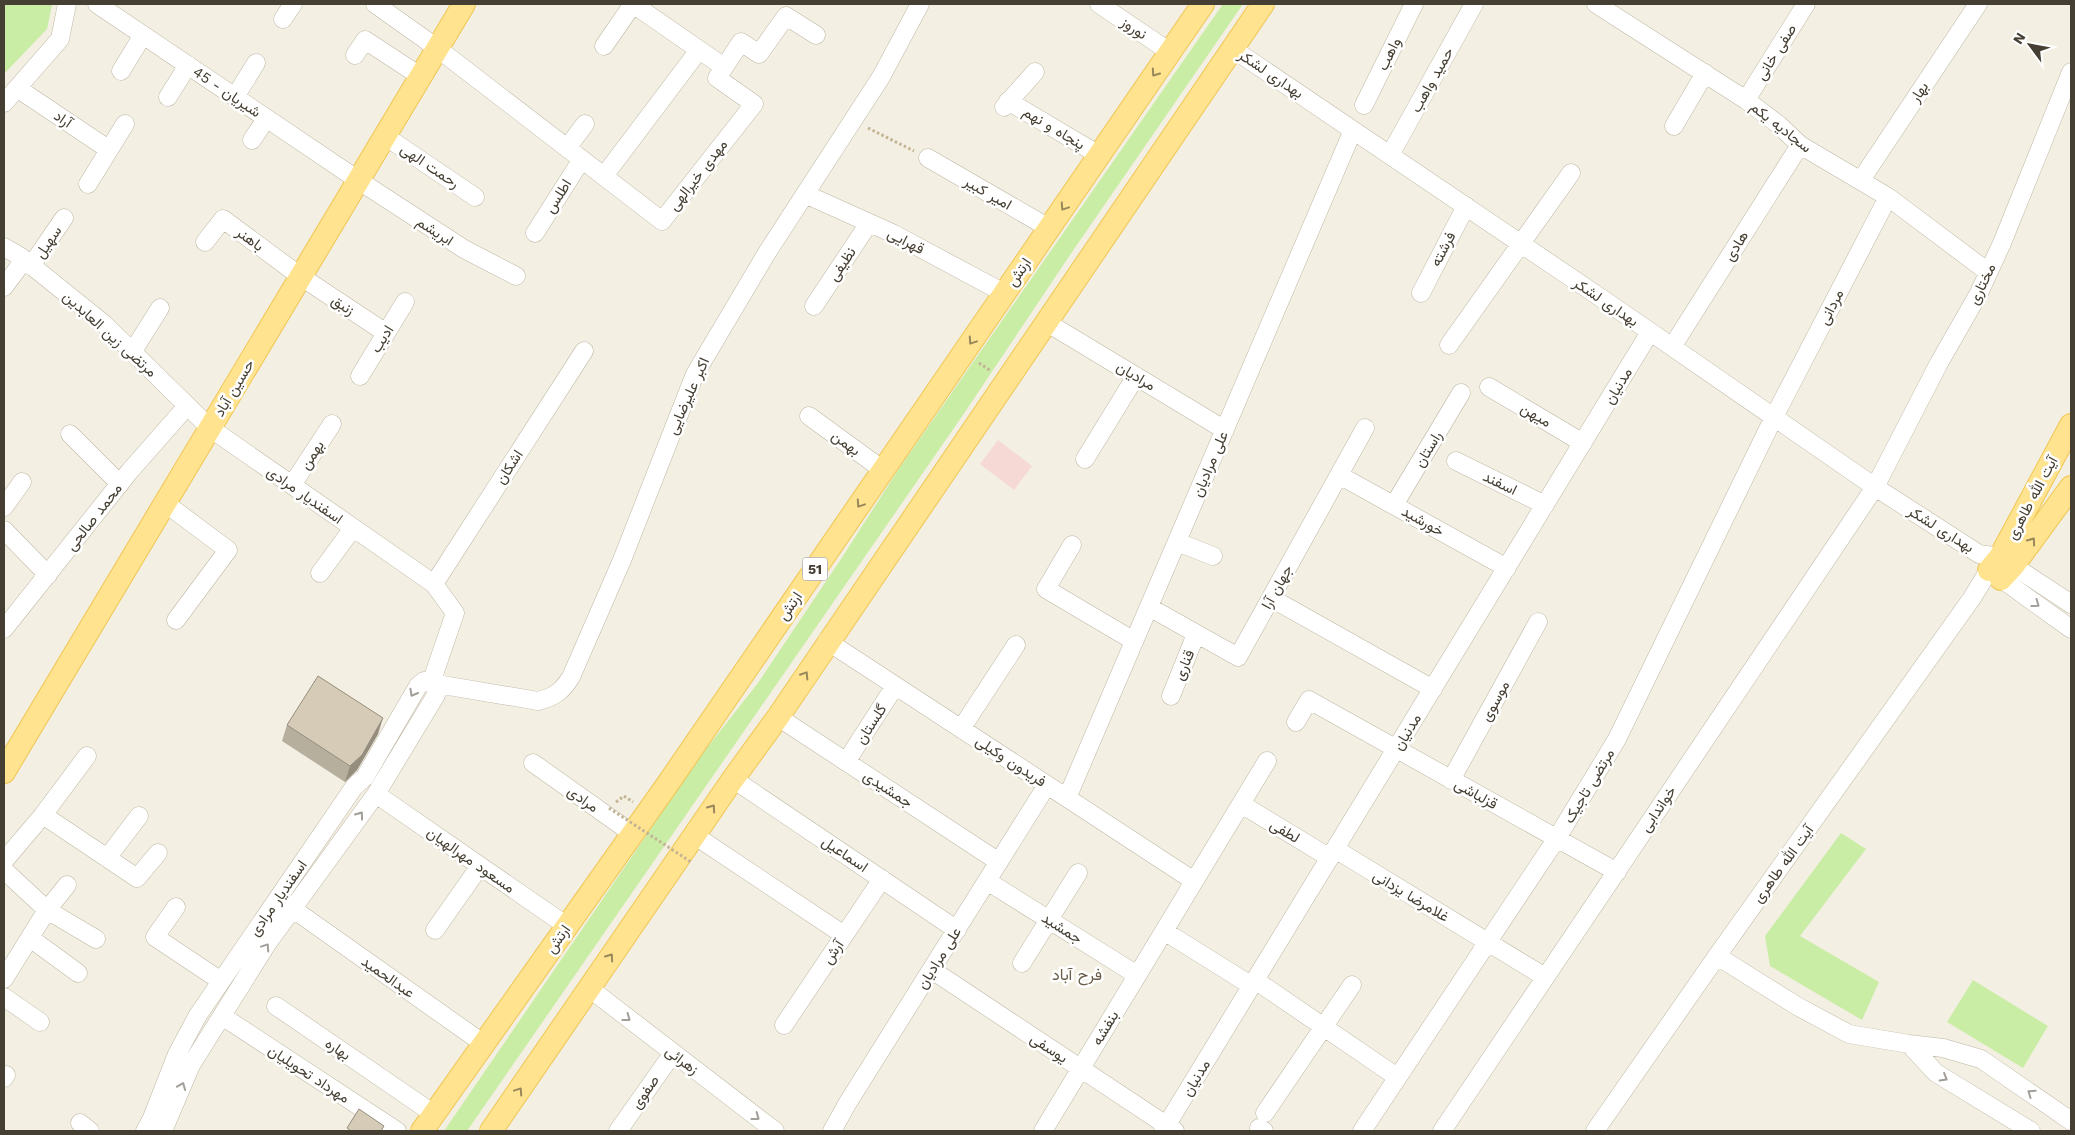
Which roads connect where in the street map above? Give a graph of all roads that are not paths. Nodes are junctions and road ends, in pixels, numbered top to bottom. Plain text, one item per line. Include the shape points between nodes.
1 (67, 4) edge
2 (97, 4) edge
3 (293, 4) edge
4 (375, 4) edge
5 (464, 4) edge
6 (633, 4) edge
7 (920, 4) edge
8 (1099, 4) edge
9 (1203, 4) edge
10 (1263, 4) edge
11 (1414, 4) edge
12 (1474, 4) edge
13 (1596, 4) edge
14 (1806, 4) edge
15 (1978, 4) edge
16 (122, 11) edge
17 (283, 19) dead end
18 (143, 35) junction
19 (816, 35) dead end
20 (604, 46) dead end
21 (437, 48) junction
22 (1233, 49) junction
23 (700, 50) junction
24 (1170, 52) junction
25 (356, 55) dead end
26 (256, 63) dead end
27 (188, 66) junction
28 (724, 67) junction
29 (121, 71) dead end
30 (1035, 72) dead end
31 (2071, 72) edge
32 (1705, 74) junction
33 (420, 76) junction
34 (18, 88) junction
35 (168, 97) dead end
36 (235, 97) junction
37 (1746, 100) junction
38 (4, 103) edge
39 (1364, 105) dead end
40 (266, 119) junction
41 (125, 124) dead end
42 (585, 124) dead end
43 (1674, 126) dead end
44 (1354, 130) junction
45 (385, 136) junction
46 (252, 140) dead end
47 (1800, 145) junction
48 (567, 148) junction
49 (108, 150) junction
50 (1099, 155) junction
51 (1390, 155) junction
52 (928, 158) road end
53 (582, 160) junction
54 (1571, 173) dead end
55 (604, 176) junction
56 (358, 180) junction
57 (1861, 180) junction
58 (88, 184) dead end
59 (805, 194) junction
60 (1888, 196) junction
61 (475, 197) dead end
62 (1466, 206) junction
63 (64, 218) dead end
64 (869, 223) junction
65 (1049, 228) junction
66 (535, 233) dead end
67 (205, 242) dead end
68 (1521, 244) junction
69 (4, 247) edge
70 (28, 263) junction
71 (1988, 272) junction
72 (300, 276) junction
73 (516, 276) dead end
74 (4, 287) edge
75 (1421, 292) dead end
76 (1004, 293) junction
77 (405, 302) dead end
78 (814, 306) dead end
79 (160, 308) dead end
80 (1046, 322) junction
81 (1650, 332) junction
82 (386, 333) junction
83 (1448, 345) dead end
84 (1672, 347) junction
85 (132, 351) junction
86 (584, 351) dead end
87 (360, 376) dead end
88 (1136, 376) junction
89 (1489, 387) dead end
90 (1461, 393) dead end
91 (188, 406) junction
92 (809, 416) dead end
93 (1774, 417) junction
94 (332, 424) dead end
95 (2071, 425) edge
96 (210, 428) junction
97 (1365, 428) dead end
98 (1225, 430) junction
99 (70, 434) dead end
100 (1582, 443) junction
101 (1085, 459) dead end
102 (1456, 462) dead end
103 (883, 470) junction
104 (1339, 475) junction
105 (22, 482) dead end
106 (120, 484) junction
107 (292, 485) junction
108 (1875, 487) junction
109 (2071, 487) edge
110 (165, 503) junction
111 (1394, 505) junction
112 (1545, 505) junction
113 (4, 507) edge
114 (353, 528) junction
115 (4, 530) edge
116 (1177, 542) junction
117 (1072, 544) dead end
118 (1212, 556) dead end
119 (1997, 565) junction
120 (1507, 568) junction
121 (320, 573) dead end
122 (48, 575) junction
123 (434, 584) junction
124 (1271, 598) junction
125 (2071, 604) edge
126 (1149, 608) junction
127 (176, 620) dead end
128 (1538, 622) dead end
129 (4, 629) edge
130 (2071, 629) edge
131 (1196, 634) junction
132 (827, 641) junction
133 (1134, 641) junction
134 (1016, 645) dead end
135 (431, 683) junction
136 (895, 686) junction
137 (1433, 689) junction
138 (1171, 696) dead end
139 (778, 717) junction
140 (1296, 722) dead end
141 (961, 729) junction
142 (1396, 749) junction
143 (87, 756) dead end
144 (1267, 761) dead end
145 (846, 762) junction
146 (533, 763) dead end
147 (4, 772) edge
148 (732, 779) junction
149 (1451, 780) junction
150 (1047, 785) junction
151 (376, 794) junction
152 (1067, 798) junction
153 (1241, 804) junction
154 (43, 815) junction
155 (139, 816) dead end
156 (633, 834) junction
157 (694, 835) junction
158 (1557, 838) junction
159 (158, 853) dead end
160 (1332, 854) junction
161 (107, 858) junction
162 (4, 861) edge
163 (999, 862) junction
164 (480, 866) junction
165 (4, 870) edge
166 (1617, 872) junction
167 (1078, 873) dead end
168 (882, 879) junction
169 (987, 881) junction
170 (1194, 881) junction
171 (67, 885) dead end
172 (176, 907) dead end
173 (293, 909) junction
174 (47, 910) junction
175 (1048, 919) junction
176 (567, 926) junction
177 (435, 930) dead end
178 (957, 930) junction
179 (1164, 931) junction
180 (844, 936) junction
181 (30, 938) junction
182 (96, 940) dead end
183 (1487, 942) junction
184 (1717, 956) junction
185 (1022, 963) dead end
186 (932, 970) junction
187 (78, 972) dead end
188 (1137, 975) junction
189 (1545, 977) junction
190 (4, 979) edge
191 (221, 981) junction
192 (1254, 983) junction
193 (1352, 985) dead end
194 (589, 988) junction
195 (4, 997) edge
196 (276, 1006) dead end
197 (222, 1016) junction
198 (40, 1022) dead end
199 (784, 1025) dead end
200 (1324, 1027) junction
201 (484, 1044) junction
202 (1909, 1044) junction
203 (673, 1053) junction
204 (1080, 1069) junction
205 (1397, 1077) junction
206 (2071, 1121) edge
207 (428, 1123) edge
208 (1263, 1124) edge
209 (1168, 1129) edge
210 (145, 1131) edge
211 (164, 1131) edge
212 (397, 1131) edge
213 (491, 1131) edge
214 (618, 1131) edge
215 (775, 1131) edge
216 (832, 1131) edge
217 (1043, 1131) edge
218 (1362, 1131) edge
219 (1442, 1131) edge
220 (1595, 1131) edge
221 (2031, 1131) edge

1 - 34 street via 60,39
2 - 16 street, شیریان - 45
3 - 17 street
4 - 21 street, مهدی خیرالهی
5 - 21 main road, حسین آباد
6 - 20 street
6 - 23 street
7 - 59 street, اکبر علیرضایی via 881,78
8 - 24 street, نوروز
9 - 24 main road, ارتش / 51
10 - 22 main road
11 - 39 street, واهب
12 - 51 street, حمید واهب
13 - 32 street, سجادیه یکم
14 - 37 street, صفی خانی
15 - 57 street, بهار
16 - 18 street, شیریان - 45
18 - 27 street, شیریان - 45
18 - 29 street
19 - 28 street via 786,16 758,54 741,42
21 - 33 main road, حسین آباد
21 - 48 street, مهدی خیرالهی
22 - 44 street, بهداری لشکر
22 - 80 main road
23 - 28 street
23 - 55 street
24 -> 50 main road, ارتش / 51
25 - 33 street via 365,40
26 - 36 street
27 - 35 street
27 - 36 street, شیریان - 45
28 - 55 street, مهدی خیرالهی via 717,78 754,104 662,221
30 - 50 street, پنجاه و نهم via 1006,104
31 - 71 street, مختاری
32 - 37 street, سجادیه یکم
32 - 43 street
33 - 45 main road, حسین آباد
34 - 38 street
34 - 49 street, آراد
36 - 40 street, شیریان - 45
37 - 47 street, سجادیه یکم
40 - 46 street
40 - 56 street, شیریان - 45
41 - 49 street
42 - 48 street
44 - 51 street, بهداری لشکر
44 - 98 street, علی مرادیان
45 - 56 main road, حسین آباد
45 - 61 street, رحمت الهی
47 - 57 street, سجادیه یکم
47 - 84 street, هادی
48 - 53 street, مهدی خیرالهی
49 - 58 street
50 -> 65 main road, ارتش / 51
51 - 62 street, بهداری لشکر
52 - 65 street, امیر کبیر
53 - 55 street, مهدی خیرالهی
53 - 66 street, اطلس
54 - 68 street
56 - 72 main road, حسین آباد
56 - 73 street, ابریشم via 464,249
57 - 60 street, سجادیه یکم
59 - 64 street, قهرایی
59 - 135 street, اکبر علیرضایی via 694,374 622,560 572,677 563,690 552,698 538,701
60 - 71 street, سجادیه یکم
60 - 93 street, مردانی
62 - 68 street, بهداری لشکر
62 - 75 street, فرشته
63 - 70 street, سهیل
64 - 76 street, قهرایی
64 - 78 street, نظیفی
65 - 76 main road, ارتش / 51
67 - 72 street, باهنر via 223,219
68 - 81 street, بهداری لشکر
68 - 83 street
69 - 70 street, مرتضی زین العابدین
70 - 74 street, سهیل
70 - 85 street, مرتضی زین العابدین via 104,324
71 - 108 street, مختاری
72 - 82 street, زنبق
72 - 96 main road, حسین آباد
76 -> 103 main road, ارتش / 51
77 - 82 street, ادیب
79 - 85 street
80 - 88 street, مرادیان
80 - 132 main road
81 - 84 street, بهداری لشکر
81 - 100 street, مدنیان
82 - 87 street, ادیب
84 - 93 street, بهداری لشکر
85 - 91 street, مرتضی زین العابدین
86 - 123 street, اشکان
88 - 98 street, مرادیان
88 - 101 street
89 - 100 street, میهن
90 - 111 street, راستان
91 - 96 street, مرتضی زین العابدین
91 - 106 street, محمد صالحی
92 - 103 street, بهمن
93 - 108 street, بهداری لشکر
93 - 158 street, مرتضی تاجیک via 1617,739
94 - 107 street, بهمن
95 - 119 main road, آیت الله طاهری
96 - 107 street, اسفندیار مرادی
96 - 110 main road, حسین آباد
97 - 104 street, جهان آرا
98 - 116 street, علی مرادیان
99 - 106 street
100 - 112 street, مدنیان
102 - 112 street, اسفند
103 -> 156 main road, ارتش / 51
104 - 111 street, خورشید
104 - 124 street, جهان آرا
105 - 113 street
106 - 122 street, محمد صالحی
107 - 114 street, اسفندیار مرادی
108 - 119 street, بهداری لشکر
108 - 166 street, خواندابی
119 -> 109 main road, آیت الله طاهری
110 - 127 street via 228,550
110 - 147 main road, حسین آباد
111 - 120 street, خورشید
112 - 120 street, مدنیان
114 - 121 street
114 - 123 street, اسفندیار مرادی
115 - 122 street
116 - 118 street
116 - 126 street, علی مرادیان
117 - 133 street via 1046,589
119 - 125 street
119 -> 130 street
119 - 184 street, آیت الله طاهری
120 - 137 street, مدنیان
122 - 129 street, محمد صالحی
123 - 135 street, اسفندیار مرادی via 455,612
124 - 131 street, جهان آرا via 1238,657
124 - 137 street
126 - 131 street, جهان آرا
126 - 133 street, علی مرادیان
128 - 149 street, موسوی
131 - 138 street, قناری
132 - 136 street, فریدون وکیلی
139 -> 132 main road
133 - 152 street, علی مرادیان
134 - 141 street
135 - 151 street, اسفندیار مرادی via 436,688 436,695
135 -> 191 street, اسفندیار مرادی via 424,681 418,686 365,777 354,787
136 - 141 street, فریدون وکیلی
136 - 145 street, گلستان
137 - 142 street, مدنیان
139 - 145 street, جمشیدی
139 - 148 main road
140 - 142 street, قزلباشی via 1309,700
141 - 150 street, فریدون وکیلی
142 - 149 street, قزلباشی
142 - 160 street, مدنیان
143 - 154 street
144 - 153 street, بنفشه
145 - 163 street, جمشیدی
146 - 156 street, مرادی
157 -> 148 main road
148 - 168 street, اسماعیل
149 - 158 street, قزلباشی
150 - 152 street, فریدون وکیلی
150 - 163 street, علی مرادیان
151 - 164 street, مسعود مهرالهیان
173 -> 151 street, اسفندیار مرادی
152 - 170 street, فریدون وکیلی
153 - 160 street, لطفی
153 - 170 street, بنفشه
154 - 161 street
154 - 162 street
155 - 161 street
156 - 176 main road, ارتش / 51
157 - 180 street
194 -> 157 main road
158 - 166 street, قزلباشی
158 - 183 street, مرتضی تاجیک
159 - 161 street via 137,878
160 - 183 street, غلامرضا یزدانی
160 - 192 street, مدنیان
163 - 169 street, علی مرادیان
164 - 176 street, مسعود مهرالهیان
164 - 177 street
165 - 174 street
166 - 189 street, خواندابی
167 - 175 street
168 - 178 street, اسماعیل
168 - 180 street, آرش
169 - 175 street, جمشید
169 - 178 street, علی مرادیان
170 - 179 street, بنفشه
171 - 174 street
172 - 191 street via 155,937
197 -> 173 street, اسفندیار مرادی
173 - 201 street, عبدالحمید
174 - 181 street
174 - 182 street
175 - 185 street
175 - 188 street, جمشید
176 - 201 main road, ارتش / 51
178 - 186 street, علی مرادیان
179 - 188 street, بنفشه
179 - 192 street
180 - 199 street, آرش
181 - 187 street
181 - 190 street
183 - 189 street, غلامرضا یزدانی
183 - 205 street, مرتضی تاجیک
184 - 202 street via 1849,1034
184 - 220 street, آیت الله طاهری
186 - 204 street, یوسفی
186 - 216 street, علی مرادیان
188 - 204 street, بنفشه
189 - 219 street, خواندابی
191 - 210 street, اسفندیار مرادی via 177,1054
192 - 200 street
192 - 209 street, مدنیان
193 - 200 street
194 -> 203 street, زهرائی
213 -> 194 main road
195 - 198 street
196 - 207 street, بهاره
211 -> 197 street, اسفندیار مرادی via 191,1065
197 - 212 street, مهرداد تحویلیان
200 - 205 street
200 - 208 street
201 - 207 main road, ارتش / 51
206 -> 202 street via 1981,1059 1943,1048
202 -> 221 street via 1936,1073
203 - 214 street, صفوی
203 -> 215 street, زهرائی
204 - 209 street, یوسفی
204 - 217 street, بنفشه
205 - 218 street, مرتضی تاجیک

